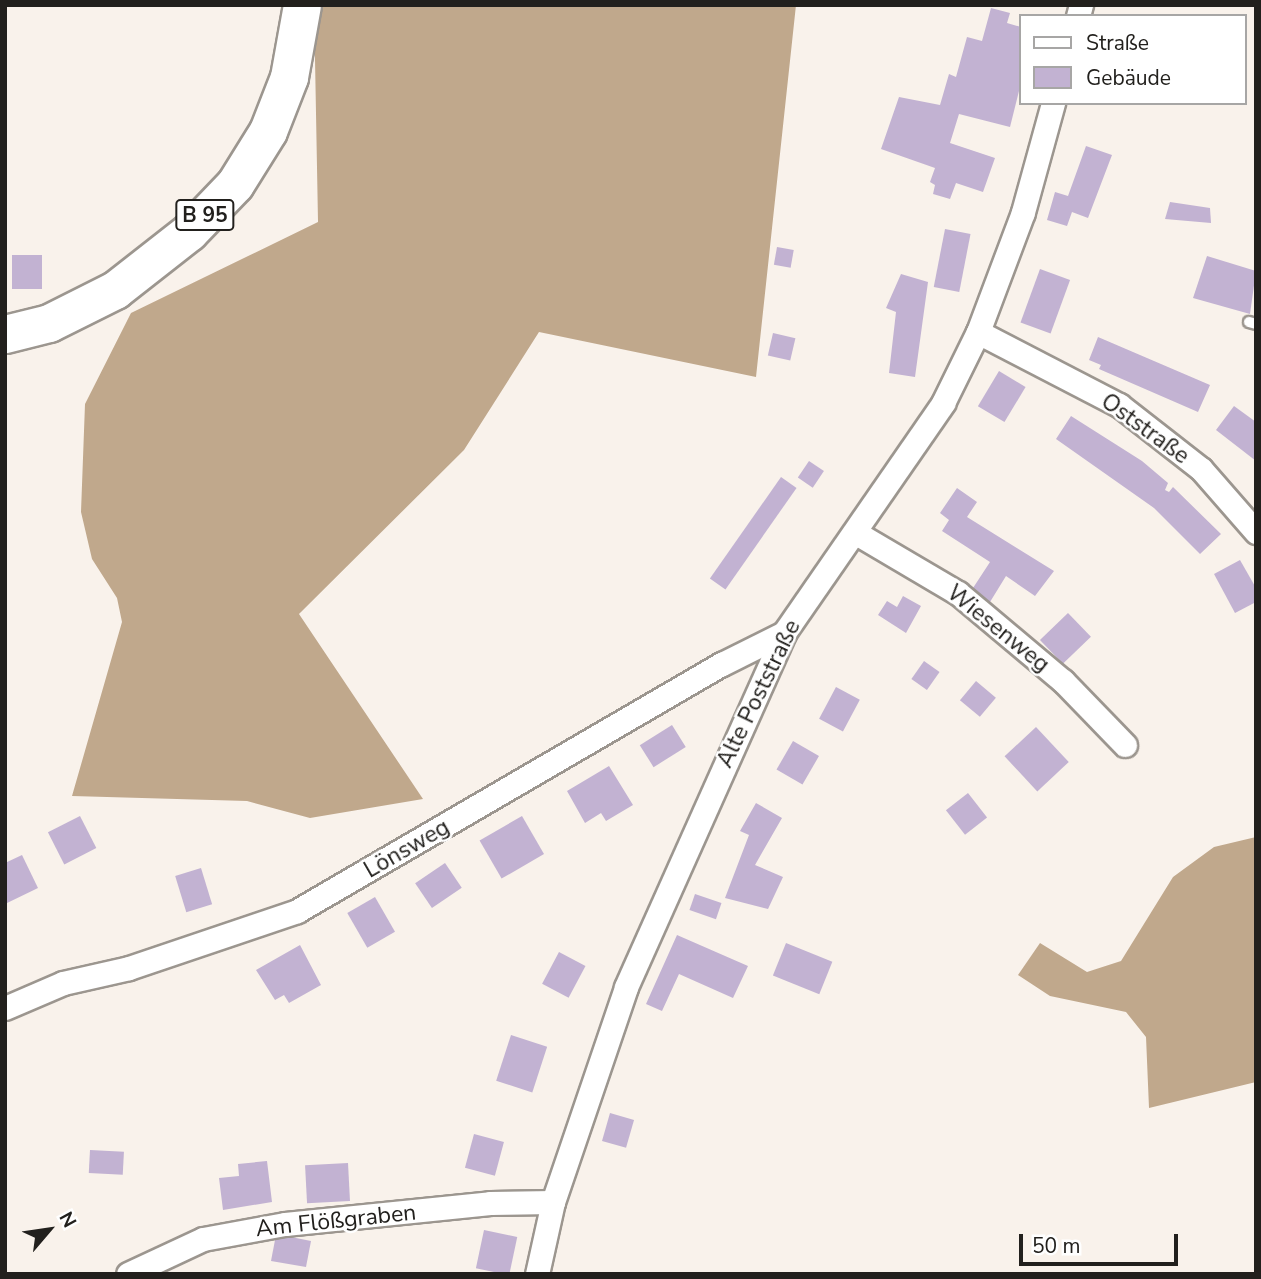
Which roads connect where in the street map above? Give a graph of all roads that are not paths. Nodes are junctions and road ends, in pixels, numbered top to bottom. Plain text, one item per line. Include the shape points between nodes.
1 (302, 5) edge
2 (1052, 105) edge
3 (978, 332) junction
4 (5, 334) edge
5 (1256, 532) edge
6 (856, 533) junction
7 (784, 633) junction
8 (1125, 745) dead end
9 (5, 1008) edge
10 (553, 1202) junction
11 (128, 1274) edge
12 (537, 1274) edge

1 - 4 main road, B 95 via 289,77 268,131 235,184 189,232 115,290 49,323
2 - 3 street, Alte Poststraße via 1023,212
3 - 5 street, Oststraße via 1119,405 1201,470
3 - 6 street, Alte Poststraße via 943,403
6 - 7 street, Alte Poststraße
6 - 8 street, Wiesenweg via 958,593 1063,681
7 - 9 street, Lönsweg via 722,664 297,911 129,968 63,983
7 - 10 street, Alte Poststraße via 626,987
10 - 11 street, Am Flößgraben via 489,1203 274,1226 203,1239
10 - 12 street, Alte Poststraße

